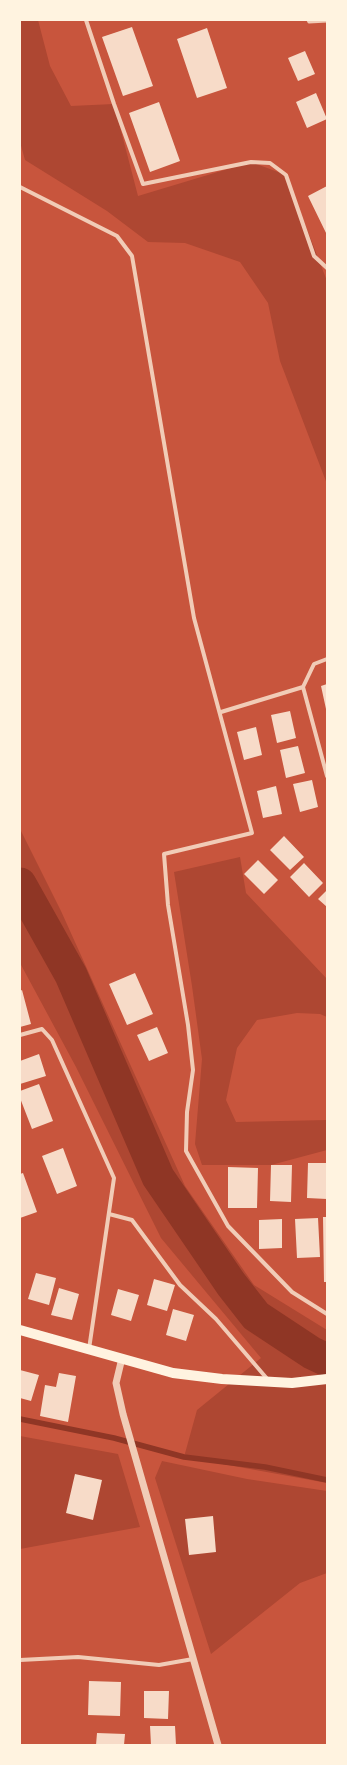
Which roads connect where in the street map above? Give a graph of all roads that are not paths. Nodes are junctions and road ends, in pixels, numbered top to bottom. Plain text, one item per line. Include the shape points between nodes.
1 (86, 20) edge
2 (308, 20) edge
3 (327, 21) edge
4 (20, 188) edge
5 (327, 268) edge
6 (327, 659) edge
7 (303, 687) junction
8 (221, 712) junction
9 (327, 776) edge
10 (20, 1035) edge
11 (109, 1214) junction
12 (327, 1314) edge
13 (20, 1330) edge
14 (89, 1349) junction
15 (122, 1358) junction
16 (327, 1379) edge
17 (269, 1382) junction
18 (194, 1659) junction
19 (20, 1660) edge
20 (218, 1745) edge

1 - 5 street via 143,184 251,162 270,163 286,175 314,256
2 - 3 lane
4 - 8 street via 117,236 132,256 194,618
6 - 7 street via 314,664
7 - 8 street
7 - 9 street
8 - 12 street via 252,833 164,854 168,905 193,1070 187,1112 186,1151 228,1226 292,1292
10 - 11 street via 42,1029 52,1040 114,1178
11 - 14 street
11 - 17 street via 132,1220 180,1285 216,1319
13 - 14 main road
14 - 15 main road
15 - 17 main road via 173,1372
15 - 18 street via 116,1383
16 - 17 main road via 292,1383
18 - 19 street via 159,1665 78,1657
18 - 20 street

